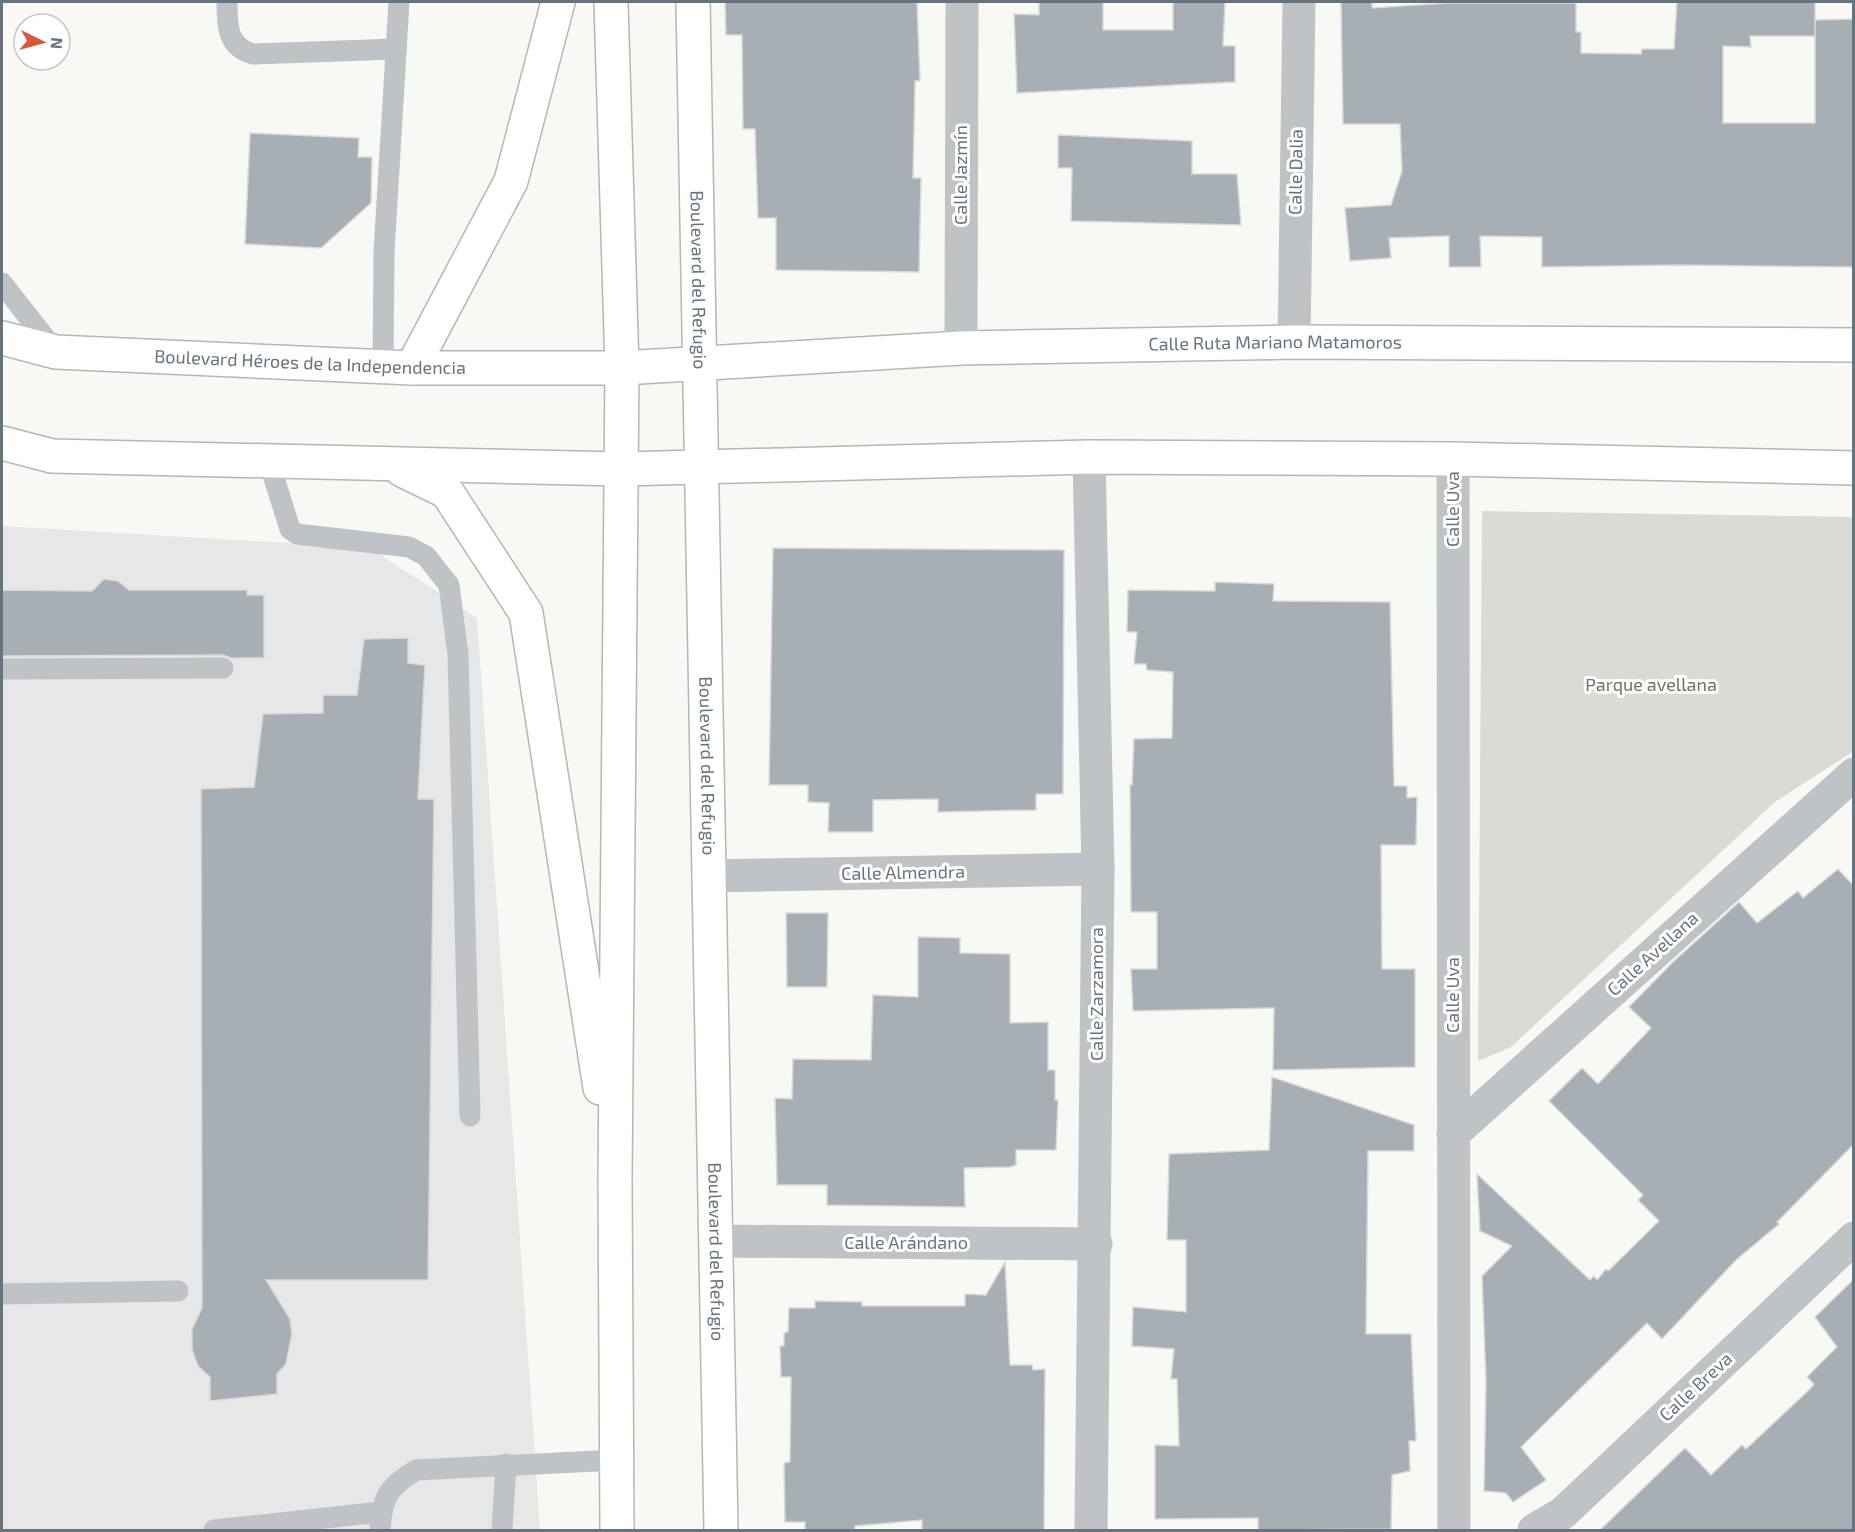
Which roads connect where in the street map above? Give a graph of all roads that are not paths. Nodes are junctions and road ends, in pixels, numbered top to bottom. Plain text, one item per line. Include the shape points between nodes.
1 (227, 2) edge
2 (399, 2) edge
3 (558, 2) edge
4 (611, 2) edge
5 (693, 2) edge
6 (962, 2) edge
7 (1299, 2) edge
8 (396, 49) junction
9 (2, 283) edge
10 (2, 338) edge
11 (1294, 342) junction
12 (1854, 345) edge
13 (961, 348) junction
14 (56, 352) junction
15 (699, 364) junction
16 (397, 367) junction
17 (622, 368) junction
18 (2, 443) edge
19 (1089, 457) junction
20 (1453, 459) junction
21 (269, 462) junction
22 (392, 466) junction
23 (700, 468) junction
24 (1854, 468) edge
25 (622, 469) junction
26 (223, 668) dead end
27 (2, 669) edge
28 (1854, 774) edge
29 (1098, 869) junction
30 (708, 876) junction
31 (470, 1116) dead end
32 (1453, 1134) junction
33 (615, 1180) junction
34 (1854, 1238) edge
35 (716, 1241) junction
36 (1096, 1244) junction
37 (178, 1291) dead end
38 (2, 1294) edge
39 (617, 1460) junction
40 (506, 1464) junction
41 (380, 1521) edge
42 (214, 1530) edge
43 (502, 1530) edge
44 (617, 1530) edge
45 (722, 1530) edge
46 (1091, 1530) edge
47 (1454, 1530) edge
48 (1534, 1530) edge

1 - 8 lane via 227,27 234,44 242,51 253,54
2 - 8 lane
3 - 16 main road via 511,181
4 - 17 main road
5 - 15 main road, Boulevard del Refugio
6 - 13 street, Calle Jazmín
7 - 11 street, Calle Dalia
8 - 16 lane via 384,252
9 - 14 lane
10 - 14 main road, Boulevard Héroes de la Independencia
11 - 12 main road, Calle Ruta Mariano Matamoros
11 - 13 main road, Calle Ruta Mariano Matamoros
13 - 15 main road, Calle Ruta Mariano Matamoros
14 - 16 main road, Boulevard Héroes de la Independencia
15 - 17 main road, Boulevard Héroes de la Independencia
15 - 23 main road, Boulevard del Refugio
16 - 17 main road, Boulevard Héroes de la Independencia
17 - 25 main road
18 - 21 main road via 52,456
19 - 20 main road
19 - 23 main road
19 - 29 street, Calle Zarzamora
20 - 24 main road
20 - 32 street, Calle Uva
21 - 22 main road
21 - 31 lane via 290,529 297,534 410,546 426,556 449,585 458,655
22 - 25 main road
22 - 33 main road via 447,492 526,613
23 - 25 main road
23 - 30 main road, Boulevard del Refugio
25 - 33 main road
26 - 27 lane
28 - 32 street, Calle Avellana
29 - 30 street, Calle Almendra
29 - 36 street, Calle Zarzamora
30 - 35 main road, Boulevard del Refugio
32 - 47 street, Calle Uva
33 - 39 main road
34 - 48 street, Calle Breva via 1563,1513
35 - 36 street, Calle Arándano
35 - 45 main road, Boulevard del Refugio
36 - 46 street, Calle Zarzamora
37 - 38 lane
39 - 40 lane
39 - 44 main road
40 - 41 lane via 417,1470 393,1484
40 - 43 lane
41 - 42 lane

